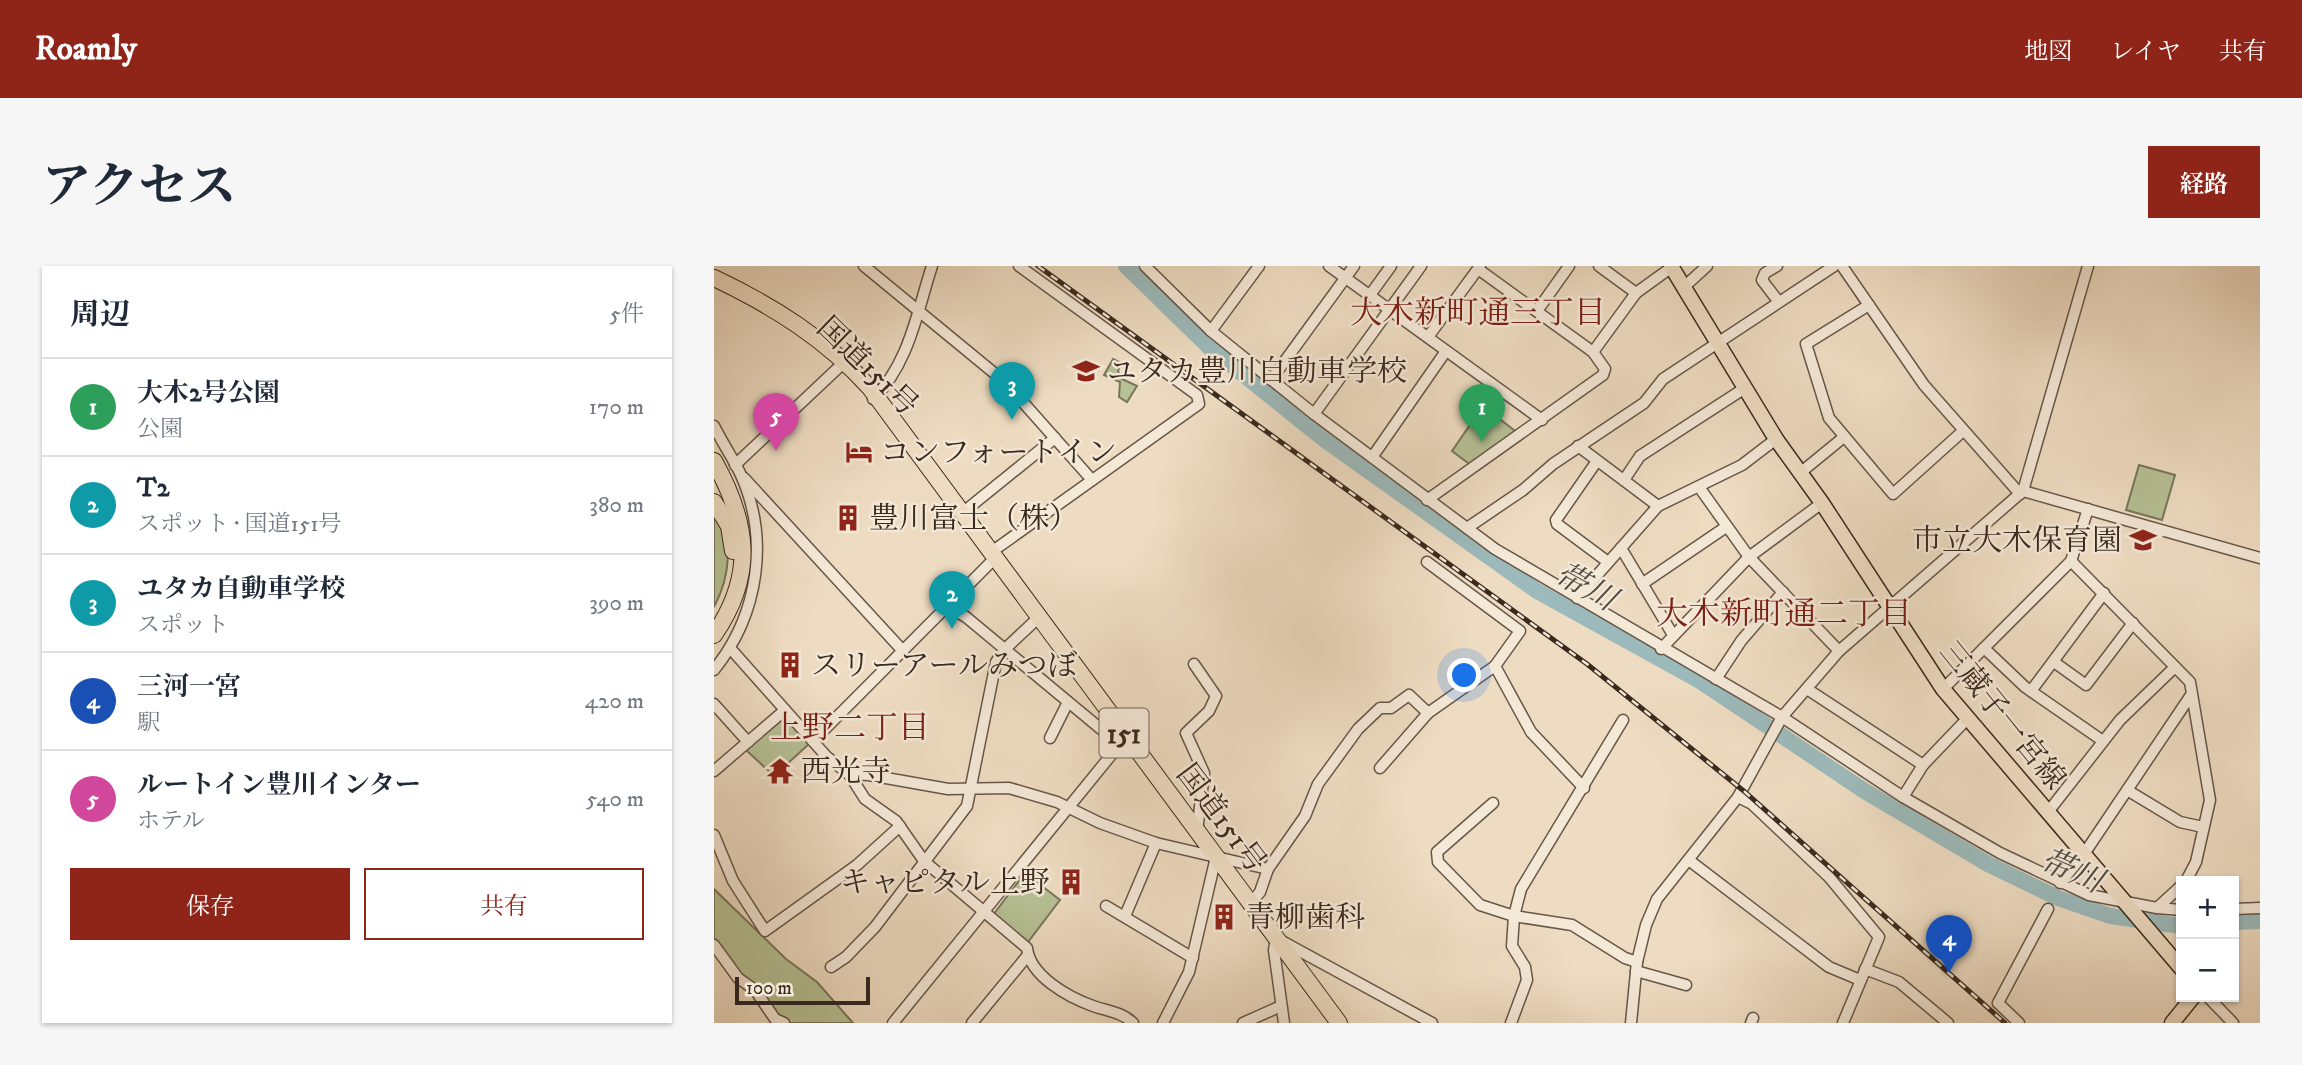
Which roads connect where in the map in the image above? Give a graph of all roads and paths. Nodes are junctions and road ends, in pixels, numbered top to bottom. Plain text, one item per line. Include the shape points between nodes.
1 (864, 266) edge
2 (932, 266) edge
3 (1019, 266) edge
4 (1145, 266) edge
5 (1259, 266) edge
6 (1329, 266) edge
7 (1354, 266) edge
8 (1391, 266) edge
9 (1421, 266) edge
10 (1569, 266) edge
11 (1599, 266) edge
12 (1671, 266) edge
13 (1707, 266) edge
14 (1777, 266) edge
15 (1834, 266) edge
16 (1842, 266) edge
17 (2088, 266) edge
18 (1479, 267) edge
19 (1346, 277) junction
20 (714, 278) edge
21 (1684, 287) junction
22 (714, 290) edge
23 (1636, 293) junction
24 (1370, 295) junction
25 (1778, 301) junction
26 (1869, 305) junction
27 (918, 309) junction
28 (1390, 309) junction
29 (1537, 311) junction
30 (1211, 331) junction
31 (1428, 337) junction
32 (1718, 344) junction
33 (1446, 351) junction
34 (1593, 352) junction
35 (838, 368) junction
36 (1271, 380) junction
37 (1745, 388) junction
38 (873, 399) junction
39 (1314, 414) junction
40 (1542, 420) junction
41 (714, 426) edge
42 (1964, 431) junction
43 (1844, 437) junction
44 (1055, 438) junction
45 (1776, 439) junction
46 (1578, 446) junction
47 (1373, 456) junction
48 (714, 461) edge
49 (1597, 461) junction
50 (737, 469) junction
51 (1800, 473) junction
52 (1624, 480) junction
53 (1092, 481) junction
54 (1699, 487) junction
55 (2021, 493) junction
56 (1427, 500) junction
57 (714, 502) edge
58 (1822, 503) junction
59 (1658, 506) junction
60 (2088, 509) junction
61 (961, 514) junction
62 (1726, 527) junction
63 (1467, 528) junction
64 (1621, 548) junction
65 (992, 556) junction
66 (1749, 557) junction
67 (2260, 558) edge
68 (2071, 561) junction
69 (1427, 562) dead end
70 (1608, 562) junction
71 (1642, 584) junction
72 (1783, 592) junction
73 (2104, 593) junction
74 (1577, 598) junction
75 (947, 606) junction
76 (1889, 610) junction
77 (714, 616) edge
78 (1038, 618) junction
79 (2133, 623) junction
80 (714, 635) edge
81 (1672, 635) junction
82 (1984, 648) junction
83 (730, 649) junction
84 (1004, 649) junction
85 (1661, 649) junction
86 (903, 651) junction
87 (1839, 651) junction
88 (2054, 662) junction
89 (1194, 664) dead end
90 (1495, 666) junction
91 (2175, 667) junction
92 (714, 670) edge
93 (1716, 679) junction
94 (1807, 689) junction
95 (1943, 689) junction
96 (2031, 691) junction
97 (2191, 695) junction
98 (1068, 702) junction
99 (714, 704) edge
100 (785, 710) junction
101 (1428, 713) junction
102 (1967, 719) junction
103 (1623, 720) dead end
104 (1781, 720) junction
105 (1050, 738) dead end
106 (1121, 739) junction
107 (2103, 740) junction
108 (813, 741) junction
109 (748, 742) junction
110 (1923, 765) junction
111 (1380, 768) dead end
112 (714, 771) edge
113 (849, 774) junction
114 (1584, 788) junction
115 (971, 790) junction
116 (2127, 790) junction
117 (1738, 797) junction
118 (1903, 797) junction
119 (1493, 803) dead end
120 (1068, 808) junction
121 (2048, 812) junction
122 (900, 826) junction
123 (2203, 827) junction
124 (1197, 832) junction
125 (714, 835) edge
126 (1156, 843) junction
127 (2084, 854) junction
128 (1216, 857) junction
129 (925, 861) junction
130 (1690, 861) junction
131 (1268, 869) junction
132 (2189, 876) edge
133 (2060, 883) junction
134 (2176, 891) edge
135 (1251, 903) junction
136 (1106, 905) dead end
137 (2129, 905) junction
138 (2157, 908) junction
139 (2260, 908) edge
140 (2048, 909) dead end
141 (2239, 909) edge
142 (2176, 910) edge
143 (983, 912) junction
144 (1125, 916) junction
145 (1514, 916) junction
146 (1276, 938) junction
147 (714, 945) edge
148 (1028, 955) junction
149 (1193, 958) junction
150 (2176, 962) edge
151 (1637, 966) junction
152 (831, 967) dead end
153 (1865, 969) junction
154 (1860, 981) junction
155 (1686, 985) dead end
156 (2189, 1002) edge
157 (2213, 1002) edge
158 (1281, 1006) junction
159 (777, 1022) edge
160 (893, 1023) edge
161 (972, 1023) edge
162 (1133, 1023) edge
163 (1163, 1023) edge
164 (1243, 1023) edge
165 (1284, 1023) edge
166 (1339, 1023) edge
167 (1432, 1023) edge
168 (1511, 1023) edge
169 (1631, 1023) edge
170 (1843, 1023) edge
171 (1948, 1023) edge
172 (2019, 1023) edge
173 (2172, 1023) edge
174 (2233, 1023) edge

1 - 27 street
2 - 27 street
3 - 53 street via 1197,395 1199,404
4 - 30 street
5 - 30 street
6 - 19 street
7 - 19 street
8 - 24 street
9 - 28 street
10 - 29 street
11 - 23 street
12 - 21 main road, 三蔵子一宮線
12 - 23 street
13 - 21 street
14 - 25 street via 1762,280
15 - 25 street
16 - 26 street
17 - 55 street
18 - 29 street
18 - 31 street
19 - 24 street
19 - 36 street
20 - 38 highway, 国道151号 / 151 via 776,310 815,337 856,373
21 - 32 main road, 三蔵子一宮線
22 - 35 highway, 国道151号 / 151 via 779,323
23 - 34 street
24 - 28 street
25 - 32 street
26 - 42 street via 1924,385
26 - 43 street via 1806,344 1805,349 1829,418
27 - 38 street via 904,357 891,382
27 - 44 street via 1005,382
28 - 31 street
28 - 39 street
29 - 34 street
30 - 36 street
31 - 33 street
32 - 37 main road, 三蔵子一宮線
32 - 46 street via 1663,379 1644,403
33 - 40 street
33 - 47 street
34 - 40 street via 1605,369 1603,375
35 - 38 highway, 国道151号 / 151
35 - 50 street
36 - 39 street
37 - 45 main road, 三蔵子一宮線
37 - 52 street via 1640,456
38 - 61 highway, 国道151号 / 151
39 - 47 street
40 - 56 street
41 - 50 street
42 - 43 street via 1894,494
42 - 55 street
43 - 51 street
44 - 53 street
44 - 61 street
45 - 51 main road, 三蔵子一宮線
45 - 54 street via 1742,465
46 - 49 street
46 - 63 street
47 - 56 street
48 - 80 highway via 737,508 744,554 737,590
49 - 52 street
49 - 70 street via 1556,520
50 - 83 street via 754,517 758,552 750,602
50 - 86 street
51 - 58 main road, 三蔵子一宮線
52 - 59 street
53 - 65 street
54 - 59 street
54 - 62 street
55 - 60 street
55 - 76 street
56 - 63 street
57 - 77 highway via 729,526 733,551 729,583
58 - 66 street
58 - 76 main road, 三蔵子一宮線
59 - 64 street
60 - 67 street
60 - 68 street
61 - 65 highway, 国道151号 / 151
62 - 66 street
62 - 71 street
63 - 74 street
64 - 70 street
64 - 71 street
65 - 75 street
65 - 78 highway, 国道151号 / 151
66 - 72 street
66 - 81 street
68 - 73 street
68 - 82 street
69 - 90 street via 1520,631
70 - 74 street
71 - 81 street
72 - 87 street
72 - 93 street
73 - 79 street
73 - 88 street
74 - 85 street
75 - 84 street
75 - 86 street
76 - 87 street
76 - 95 main road, 三蔵子一宮線
78 - 84 street
78 - 106 highway, 国道151号 / 151
79 - 88 street via 2086,685
79 - 91 street
81 - 85 street
82 - 95 street
82 - 96 street
83 - 92 street
83 - 100 street
84 - 98 street
84 - 115 street via 992,673
85 - 93 street
86 - 108 street
87 - 94 street
88 - 96 street
89 - 124 street via 1216,696 1209,711 1186,733 1204,773
90 - 101 street
90 - 114 street via 1531,732
91 - 97 street via 2190,682
91 - 107 street
93 - 104 street
94 - 104 street
94 - 110 street
95 - 102 main road, 三蔵子一宮線
96 - 107 street
97 - 116 street
97 - 123 street via 2210,800
98 - 105 street
98 - 106 street
99 - 109 street
100 - 108 street
100 - 109 street
101 - 111 street
101 - 131 street via 1409,695 1391,708 1380,708 1358,729 1318,784 1305,816
102 - 110 street
102 - 121 main road, 三蔵子一宮線
103 - 114 street
104 - 117 street
104 - 118 street
106 - 120 street
106 - 124 highway, 国道151号 / 151
107 - 121 street
108 - 113 street
109 - 112 street
110 - 118 street
113 - 115 street
113 - 122 street via 865,799
114 - 145 street via 1521,889
115 - 120 street via 1009,788
115 - 129 street via 963,811
116 - 123 street via 2180,822
116 - 127 street
117 - 130 street
117 - 153 street via 1752,804 1829,877 1879,937
118 - 133 street
119 - 145 street via 1437,852 1438,862 1480,905
120 - 126 street
120 - 143 street
121 - 127 main road, 三蔵子一宮線
122 - 125 street via 857,865 765,931 733,881
122 - 129 street
123 - 132 street
124 - 128 highway, 国道151号 / 151
126 - 128 street
126 - 144 street
127 - 133 street
127 - 137 main road, 三蔵子一宮線
128 - 131 street
128 - 135 highway, 国道151号 / 151
128 - 149 street
129 - 143 street
129 - 152 street via 875,928
130 - 151 street via 1657,900
130 - 154 street via 1829,967
131 - 135 street
133 - 137 street
134 - 138 street
135 - 146 highway, 国道151号 / 151
136 - 144 street
137 - 138 street
137 - 150 main road, 三蔵子一宮線
138 - 142 street
139 - 141 street
140 - 172 street via 1998,1003
143 - 148 street via 1027,948
143 - 160 street
144 - 149 street
145 - 151 street via 1572,925
145 - 168 street via 1512,946 1527,980
146 - 158 street
146 - 166 highway, 国道151号 / 151
146 - 167 street
147 - 159 street
148 - 161 street
148 - 162 street via 1033,968 1063,990
149 - 163 street
151 - 155 street
151 - 169 street
153 - 154 street
153 - 171 street via 1899,982
154 - 170 street
156 - 173 main road
157 - 174 street
158 - 164 street
158 - 165 street

